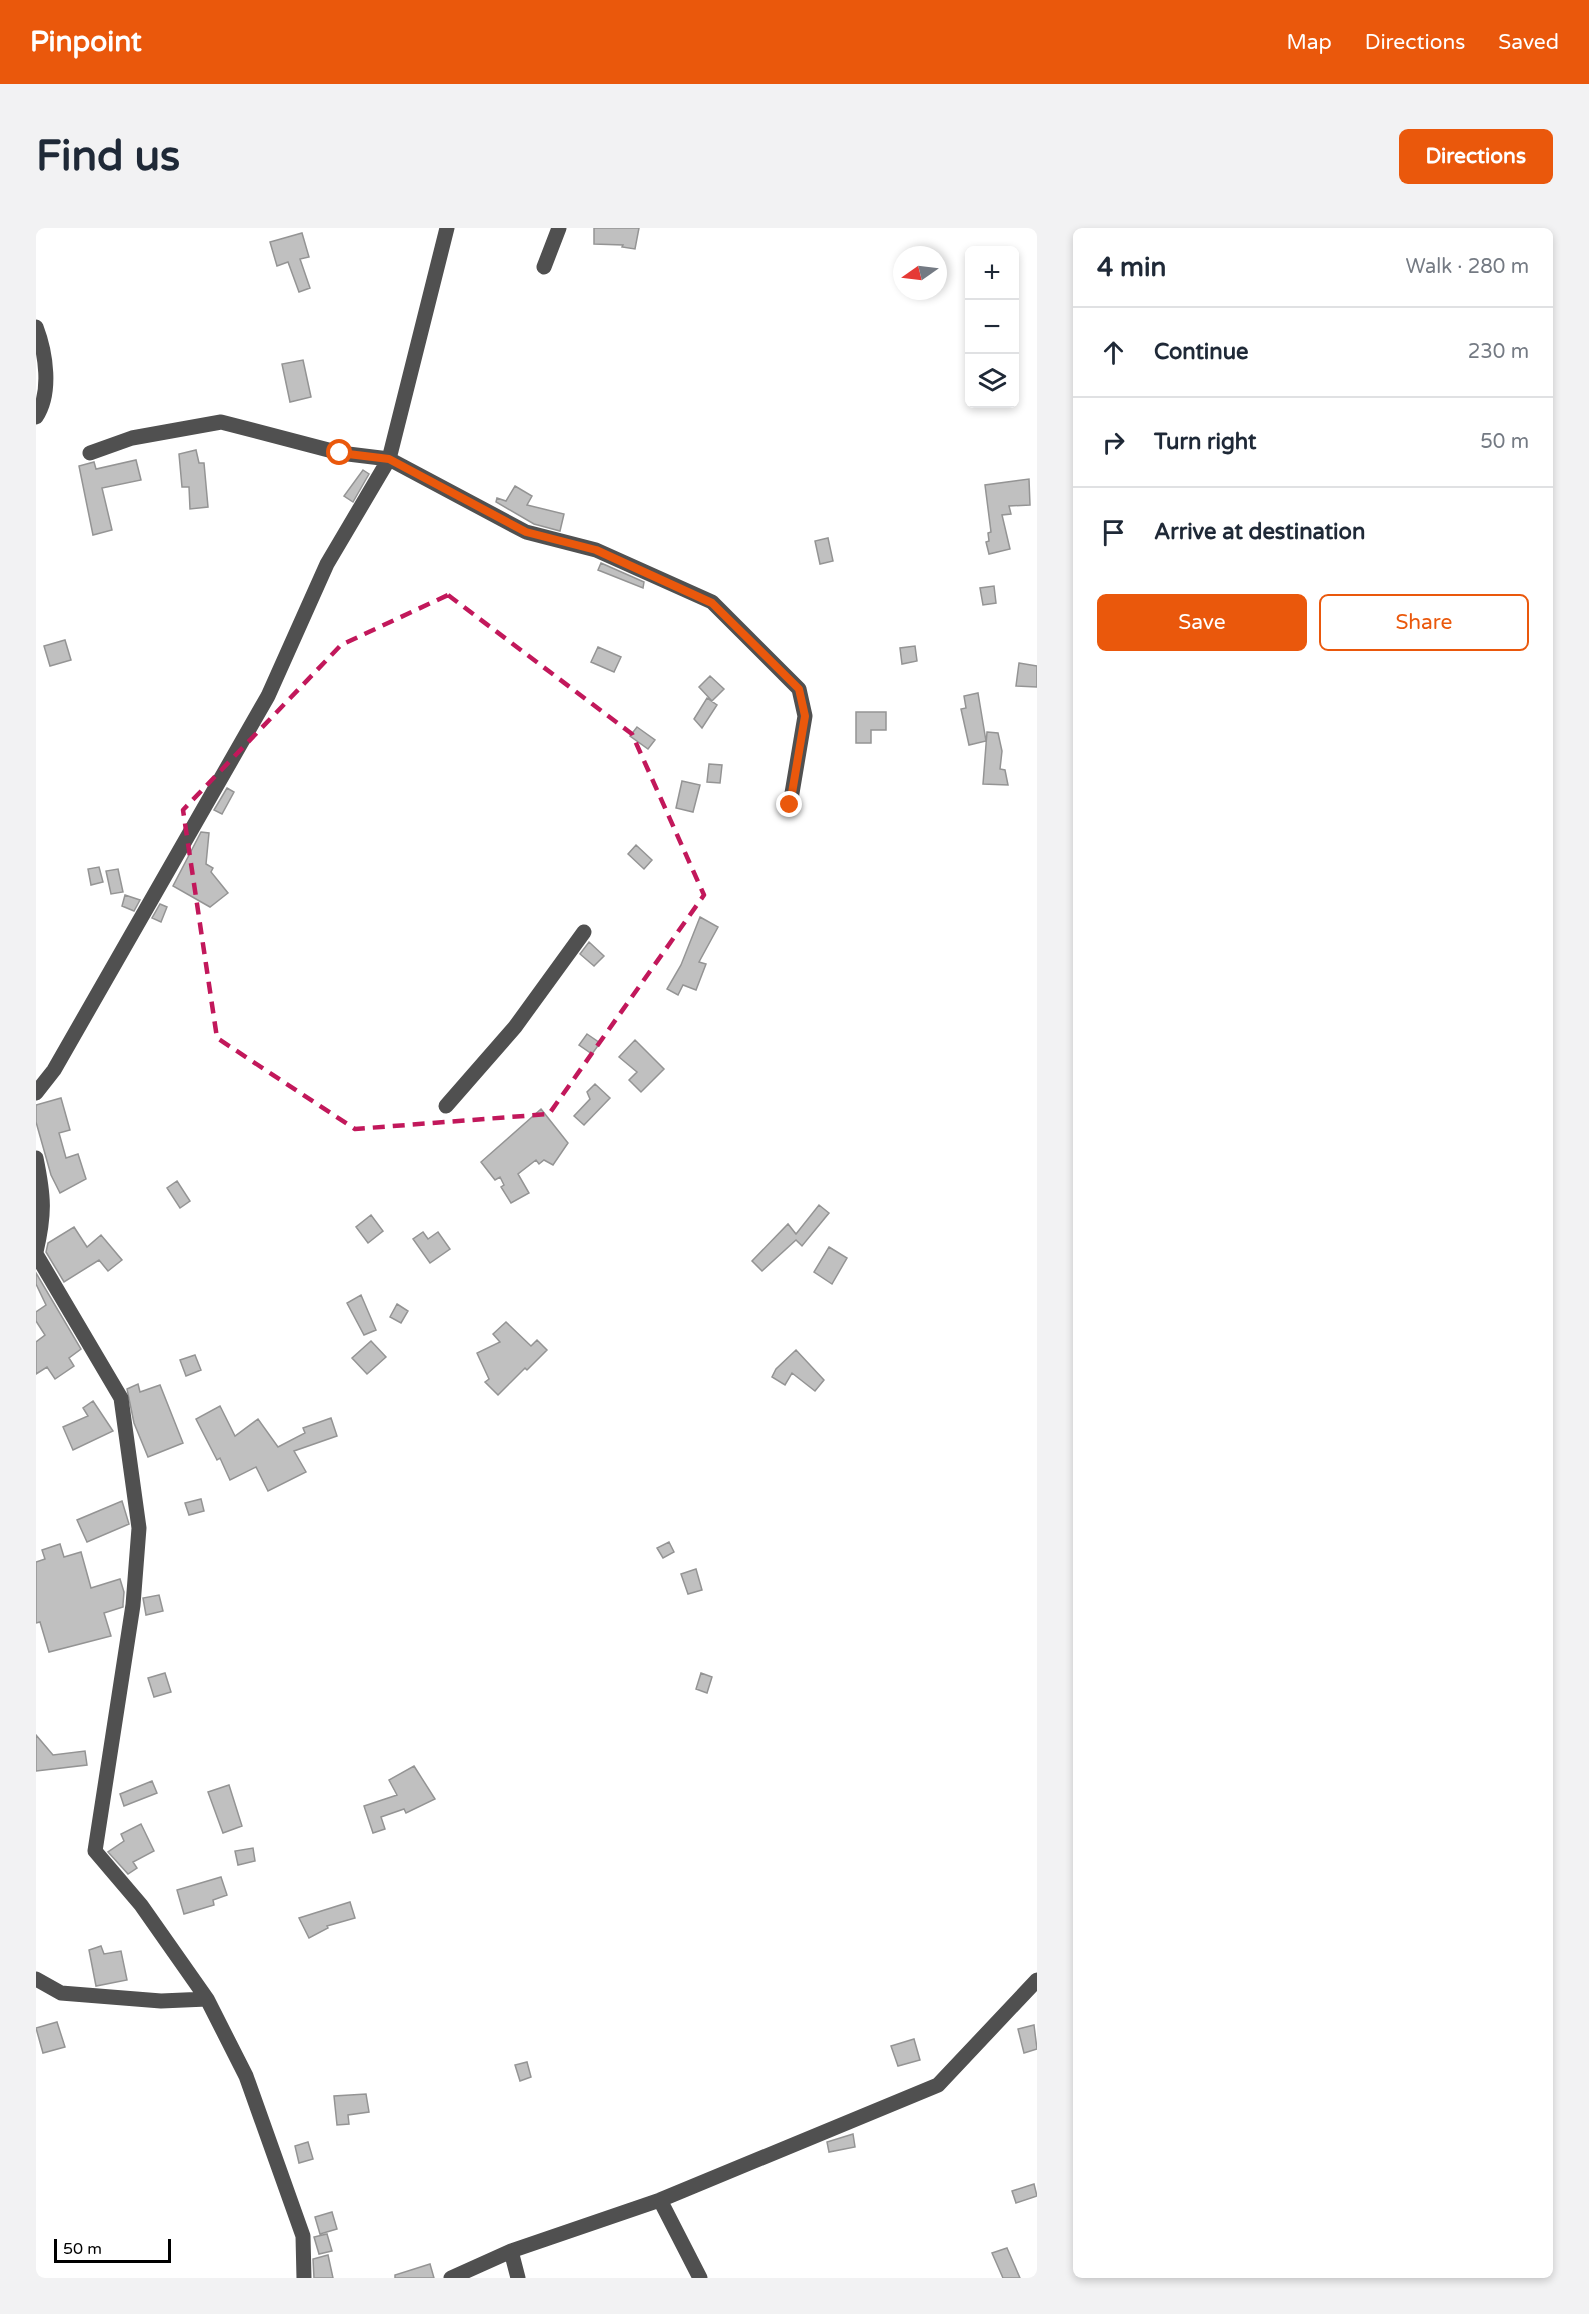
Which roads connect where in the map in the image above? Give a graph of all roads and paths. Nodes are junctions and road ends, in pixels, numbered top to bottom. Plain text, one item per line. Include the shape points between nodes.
1 (447, 228) edge
2 (560, 228) edge
3 (544, 267) dead end
4 (36, 327) edge
5 (36, 417) edge
6 (90, 453) dead end
7 (389, 459) junction
8 (790, 805) dead end
9 (584, 933) dead end
10 (36, 1093) edge
11 (446, 1106) dead end
12 (36, 1158) edge
13 (36, 1253) edge
14 (36, 1979) edge
15 (1037, 1980) edge
16 (207, 1999) junction
17 (660, 2200) junction
18 (511, 2251) junction
19 (304, 2278) edge
20 (451, 2278) edge
21 (518, 2278) edge
22 (700, 2278) edge

1 - 7 street
2 - 3 street
4 - 5 street via 42,343 46,396
6 - 7 street via 132,438 220,422 340,453
7 - 8 street via 526,532 596,550 712,603 799,689 805,716
7 - 10 street via 327,564 268,696 54,1070
9 - 11 street via 515,1027
12 - 13 street via 44,1198
13 - 16 street via 120,1398 139,1528 132,1605 95,1851 141,1905
14 - 16 street via 61,1994 161,2001
15 - 17 street via 938,2085
16 - 19 street via 246,2076 303,2236
17 - 18 street
17 - 22 street
18 - 20 street
18 - 21 street

